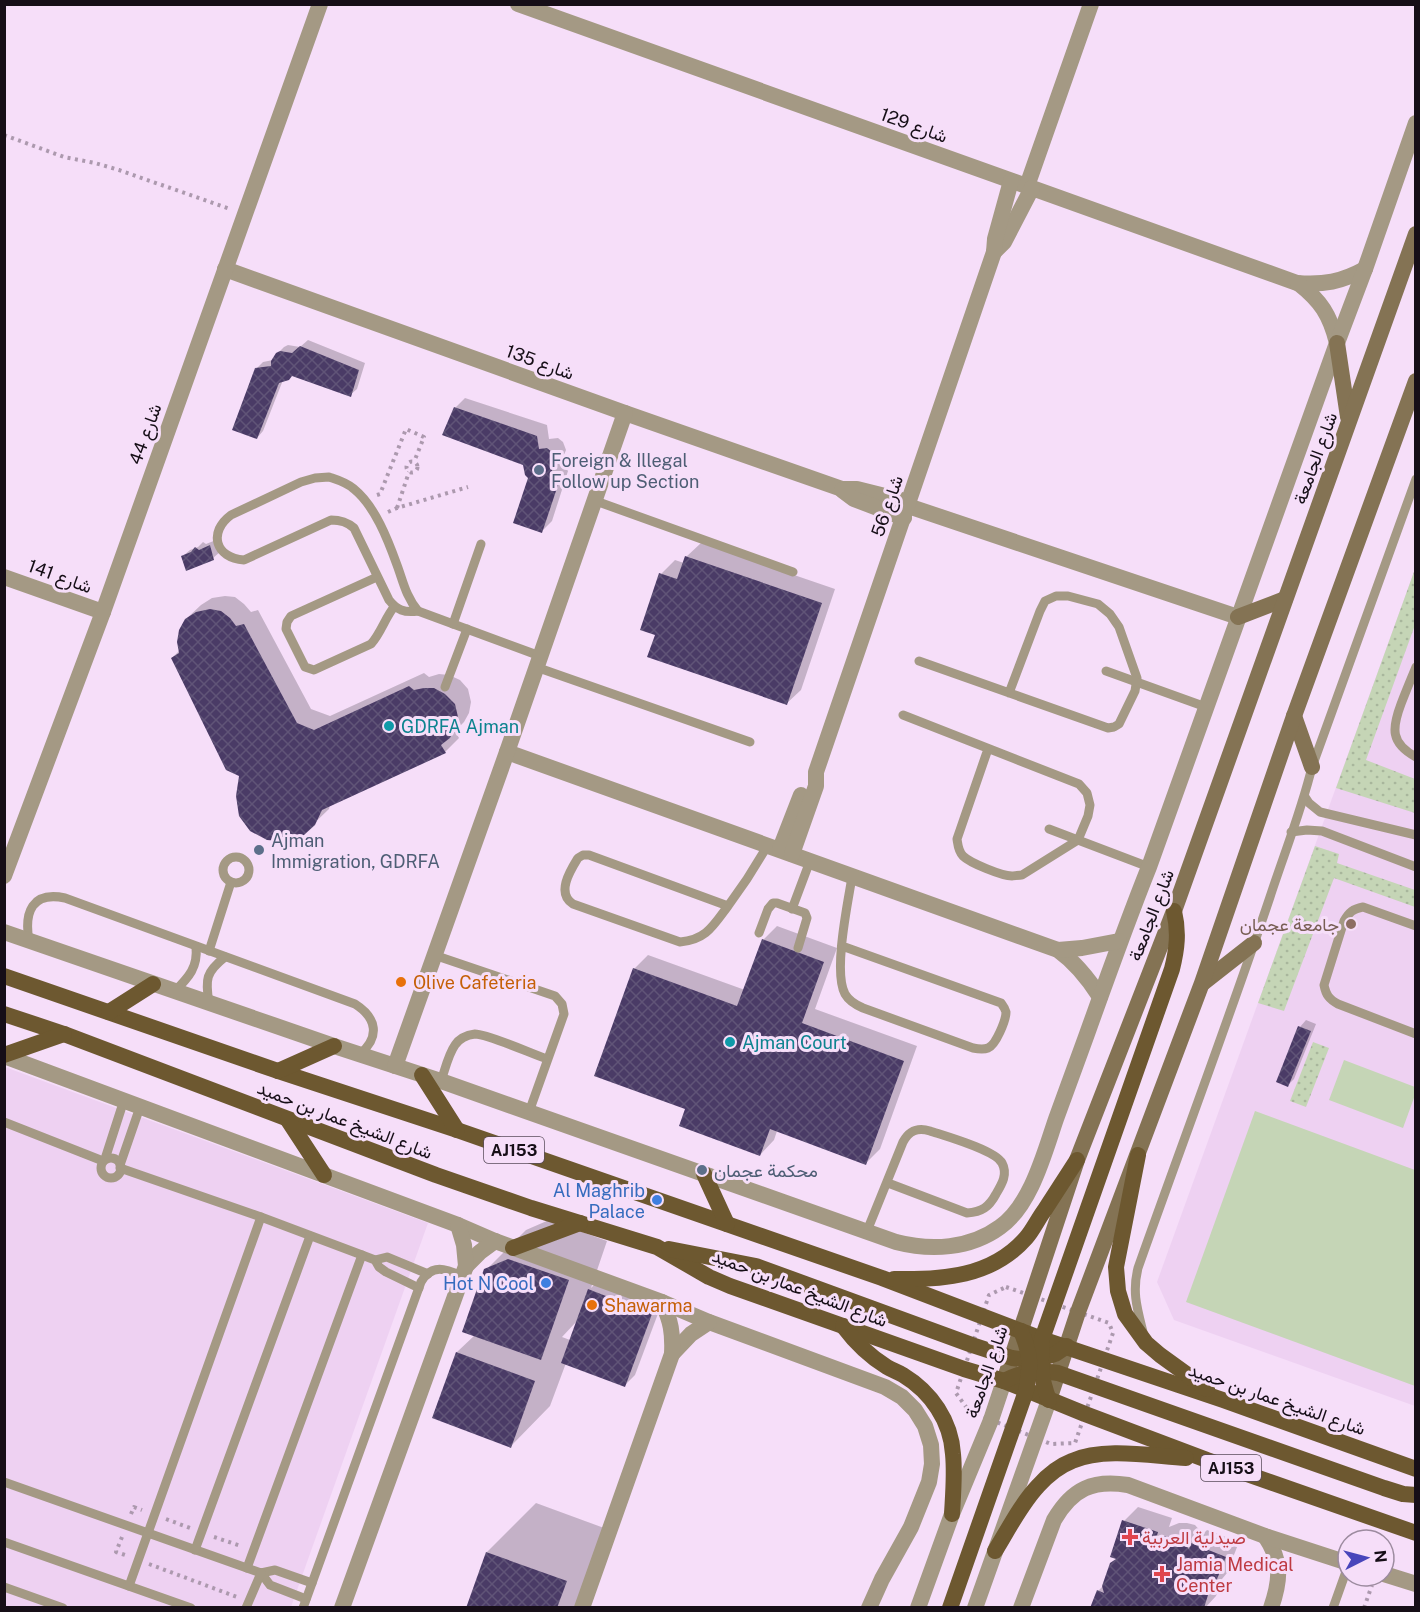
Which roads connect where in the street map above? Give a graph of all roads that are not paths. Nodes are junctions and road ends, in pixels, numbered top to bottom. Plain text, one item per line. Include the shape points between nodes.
1 (320, 4) edge
2 (518, 4) edge
3 (1091, 4) edge
4 (1416, 123) edge
5 (1023, 185) junction
6 (1416, 234) edge
7 (225, 269) junction
8 (1365, 269) junction
9 (1297, 283) junction
10 (1337, 343) junction
11 (1416, 381) edge
12 (1404, 412) junction
13 (625, 413) junction
14 (1349, 420) junction
15 (1416, 428) edge
16 (1416, 479) edge
17 (593, 500) junction
18 (907, 509) junction
19 (481, 544) dead end
20 (793, 572) dead end
21 (4, 577) edge
22 (378, 577) junction
23 (1285, 600) junction
24 (394, 607) junction
25 (418, 610) junction
26 (103, 612) junction
27 (1238, 617) junction
28 (453, 624) junction
29 (467, 628) junction
30 (919, 661) dead end
31 (538, 662) junction
32 (1416, 667) edge
33 (1106, 671) dead end
34 (1137, 682) junction
35 (446, 687) dead end
36 (1009, 693) junction
37 (1206, 707) junction
38 (903, 716) dead end
39 (1294, 716) junction
40 (750, 742) dead end
41 (988, 749) junction
42 (507, 752) junction
43 (1416, 757) edge
44 (1312, 768) junction
45 (1305, 797) junction
46 (1346, 818) junction
47 (1049, 829) dead end
48 (1291, 832) junction
49 (1416, 835) edge
50 (1338, 838) junction
51 (1078, 840) junction
52 (780, 850) junction
53 (810, 861) junction
54 (1149, 867) junction
55 (1416, 867) edge
56 (4, 876) edge
57 (852, 877) junction
58 (231, 882) dead end
59 (728, 906) junction
60 (792, 909) junction
61 (1174, 911) junction
62 (1416, 926) edge
63 (5, 931) edge
64 (759, 933) dead end
65 (29, 941) junction
66 (1119, 941) junction
67 (1254, 943) junction
68 (842, 946) junction
69 (196, 947) junction
70 (798, 948) dead end
71 (1058, 950) junction
72 (208, 951) junction
73 (434, 956) junction
74 (225, 957) junction
75 (4, 976) edge
76 (1202, 983) junction
77 (153, 984) junction
78 (175, 991) junction
79 (1100, 997) junction
80 (209, 1003) junction
81 (109, 1012) junction
82 (4, 1014) edge
83 (64, 1034) junction
84 (1416, 1034) edge
85 (334, 1046) junction
86 (360, 1054) junction
87 (4, 1055) edge
88 (547, 1059) junction
89 (395, 1066) junction
90 (278, 1071) junction
91 (422, 1075) junction
92 (441, 1081) junction
93 (124, 1101) junction
94 (140, 1107) junction
95 (529, 1112) junction
96 (288, 1120) junction
97 (4, 1122) edge
98 (457, 1130) junction
99 (1138, 1155) junction
100 (104, 1160) junction
101 (1077, 1160) junction
102 (120, 1167) junction
103 (704, 1174) junction
104 (324, 1175) junction
105 (888, 1182) junction
106 (261, 1217) junction
107 (580, 1223) junction
108 (727, 1224) junction
109 (458, 1225) junction
110 (867, 1231) junction
111 (310, 1236) junction
112 (495, 1241) junction
113 (657, 1247) junction
114 (513, 1248) junction
115 (362, 1255) junction
116 (375, 1260) junction
117 (464, 1271) junction
118 (428, 1274) junction
119 (882, 1278) junction
120 (419, 1288) junction
121 (662, 1302) junction
122 (709, 1322) junction
123 (842, 1325) junction
124 (1021, 1331) junction
125 (1042, 1339) junction
126 (1146, 1343) junction
127 (1067, 1346) junction
128 (672, 1354) junction
129 (1012, 1358) junction
130 (1035, 1365) junction
131 (1058, 1373) junction
132 (1004, 1382) junction
133 (1026, 1391) junction
134 (1048, 1400) junction
135 (1223, 1400) junction
136 (1207, 1460) junction
137 (1416, 1469) edge
138 (4, 1482) edge
139 (1416, 1495) edge
140 (952, 1515) junction
141 (148, 1532) junction
142 (1416, 1533) edge
143 (1265, 1536) junction
144 (4, 1542) edge
145 (195, 1550) junction
146 (995, 1551) junction
147 (1336, 1560) edge
148 (247, 1568) junction
149 (261, 1573) junction
150 (1396, 1578) edge
151 (312, 1583) junction
152 (1416, 1584) edge
153 (129, 1586) junction
154 (4, 1587) edge
155 (1340, 1588) edge
156 (304, 1603) edge
157 (63, 1608) edge
158 (191, 1608) edge
159 (246, 1608) edge
160 (342, 1608) edge
161 (582, 1608) edge
162 (869, 1608) edge
163 (918, 1608) edge
164 (950, 1608) edge
165 (975, 1608) edge
166 (1021, 1608) edge
167 (1271, 1608) edge
168 (1333, 1608) edge

1 - 7 street, شارع 44
2 - 5 street, شارع 129
3 - 5 street, شارع 56
4 - 8 street
5 - 9 street, شارع 129
5 - 18 street, شارع 56 via 1004,242 994,252
6 - 14 main road, شارع الجامعة
7 - 13 street, شارع 135
7 - 26 street, شارع 44
8 - 9 street, شارع 129 via 1333,283
8 - 10 street
9 - 10 street, شارع 129 via 1323,306
10 - 14 main road
10 - 27 street
11 - 12 main road
12 - 15 main road
12 - 39 main road
13 - 17 street
13 - 18 street, شارع 135
14 - 23 main road, شارع الجامعة
16 - 44 lane
17 - 20 lane
17 - 31 street
18 - 27 street, شارع 135
18 - 52 street, شارع 56 via 816,772 804,787
19 - 28 lane
21 - 26 street, شارع 141
22 - 24 lane
22 - 24 lane via 291,616 286,629 305,667 314,670 371,644
22 - 25 lane via 354,528 340,520 331,520 244,560 226,555 220,548 218,529 231,515 301,482 329,477 343,481 355,489 377,518 409,598
23 - 27 main road
23 - 61 main road, شارع الجامعة
24 - 25 lane via 401,611
25 - 28 lane
26 - 56 street, شارع 44
27 - 37 street
28 - 29 lane
29 - 31 lane
29 - 35 lane
30 - 36 lane
31 - 40 lane
31 - 42 street
32 - 43 lane via 1395,720 1394,733 1399,744
33 - 34 lane
34 - 36 lane via 1119,724 1108,728
34 - 36 lane via 1119,627 1110,614 1098,604 1056,596 1045,601 1040,611
34 - 37 lane
37 - 54 street
38 - 41 lane
39 - 44 main road
39 - 76 main road
41 - 51 lane via 1079,784 1090,805
41 - 51 lane via 957,839 964,857 1013,876
42 - 52 street
42 - 73 street
44 - 45 lane
45 - 46 lane via 1320,812
45 - 48 lane
46 - 49 lane
46 - 50 lane
47 - 51 lane
48 - 50 lane via 1315,830
48 - 67 lane
50 - 55 lane
51 - 54 lane
52 - 53 street
52 - 59 lane via 747,879
53 - 57 street
53 - 60 lane
54 - 66 street
57 - 68 lane
57 - 71 street
58 - 72 lane
59 - 59 lane via 588,855 578,858 564,888 567,901 573,904 680,942 702,936
60 - 64 lane via 773,903
60 - 70 lane via 807,916
61 - 101 main road, شارع الجامعة
61 - 125 main road via 1178,938 1172,969
62 - 84 lane via 1363,908 1355,909 1344,921 1324,985 1330,1000
63 - 65 street
65 - 69 lane via 27,915 42,898 53,895
65 - 77 street
66 - 71 street
66 - 79 street
67 - 76 main road
67 - 126 lane via 1138,1268 1134,1295
68 - 68 lane via 1001,1003 1006,1015 993,1044 987,1049 973,1048 853,1003 842,985
69 - 72 lane
69 - 78 lane via 193,971
71 - 79 street via 1084,973
72 - 74 lane
73 - 88 lane via 555,996 564,1014
73 - 89 street
74 - 80 lane via 213,967 207,980
74 - 86 lane via 366,1011 373,1022 374,1035
75 - 81 main road, شارع الشيخ عمار بن حميد / AJ153
76 - 99 main road
77 - 78 street
77 - 81 main road
78 - 80 street
79 - 110 street via 1041,1163 1012,1216 983,1236 949,1247 913,1246
80 - 85 street
81 - 90 main road, شارع الشيخ عمار بن حميد / AJ153
82 - 83 main road, شارع الشيخ عمار بن حميد / AJ153
83 - 87 main road
83 - 96 main road, شارع الشيخ عمار بن حميد / AJ153
85 - 86 street
85 - 90 main road
86 - 89 street
87 - 93 street
88 - 92 lane via 476,1034 455,1044
88 - 95 lane
89 - 91 street
90 - 98 main road, شارع الشيخ عمار بن حميد / AJ153
91 - 92 street
91 - 98 main road
92 - 95 street
93 - 94 street
93 - 100 lane
94 - 102 lane
94 - 104 street
95 - 103 street
96 - 104 main road
96 - 107 main road, شارع الشيخ عمار بن حميد / AJ153 via 436,1176
97 - 100 lane
98 - 108 main road, شارع الشيخ عمار بن حميد / AJ153
99 - 126 main road via 1116,1267 1125,1314
99 - 127 main road
100 - 102 lane via 116,1159
100 - 102 lane via 101,1169 105,1176 113,1177
101 - 119 main road via 1027,1237 995,1263 953,1276
101 - 124 main road, شارع الجامعة
102 - 106 lane
103 - 108 main road
103 - 110 street
104 - 109 street
105 - 105 lane via 907,1135 922,1129 994,1154 1003,1163 1005,1174 987,1208 967,1214
105 - 110 lane
106 - 111 lane
106 - 141 lane
107 - 113 main road, شارع الشيخ عمار بن حميد / AJ153
107 - 114 main road
108 - 119 main road, شارع الشيخ عمار بن حميد / AJ153
109 - 112 street
109 - 117 street via 464,1245
111 - 115 lane
111 - 145 lane
112 - 114 street
112 - 117 street
113 - 123 main road, شارع الشيخ عمار بن حميد / AJ153 via 709,1277
113 - 129 main road via 756,1266
114 - 121 street
115 - 116 lane
115 - 148 lane
116 - 118 lane via 387,1257
116 - 120 lane via 382,1270
117 - 118 lane via 441,1269
117 - 160 street
118 - 120 lane
119 - 124 main road, شارع الشيخ عمار بن حميد / AJ153
120 - 151 lane
121 - 122 street
121 - 128 street via 671,1325
122 - 128 street
122 - 162 street via 885,1387 902,1397 925,1426 931,1445 929,1482 911,1527
123 - 132 main road, شارع الشيخ عمار بن حميد / AJ153
123 - 140 main road via 874,1359 918,1385 942,1416 954,1452
124 - 125 main road, شارع الشيخ عمار بن حميد / AJ153
124 - 129 main road, شارع الجامعة
124 - 130 main road
125 - 127 main road, شارع الشيخ عمار بن حميد / AJ153
125 - 130 main road
126 - 135 main road
127 - 130 main road
127 - 131 main road
127 - 135 main road, شارع الشيخ عمار بن حميد / AJ153
128 - 161 street
129 - 130 main road
129 - 132 main road, شارع الجامعة
130 - 131 main road
130 - 132 main road
130 - 133 main road
130 - 134 main road
131 - 134 main road
131 - 139 main road via 1384,1488
132 - 133 main road, شارع الشيخ عمار بن حميد / AJ153
132 - 140 street, شارع الجامعة
133 - 134 main road, شارع الشيخ عمار بن حميد / AJ153
133 - 164 main road
134 - 136 main road, شارع الشيخ عمار بن حميد / AJ153
134 - 146 street
135 - 137 main road, شارع الشيخ عمار بن حميد / AJ153
136 - 142 main road, شارع الشيخ عمار بن حميد / AJ153
136 - 146 main road via 1113,1453 1071,1461 1037,1487
138 - 141 lane
140 - 163 street, شارع الجامعة
141 - 145 lane
141 - 153 lane
143 - 147 street
143 - 166 street via 1128,1485 1097,1484 1071,1497 1061,1508
143 - 167 street via 1278,1567
144 - 153 lane
145 - 148 lane
146 - 165 street
148 - 149 lane
149 - 151 lane via 275,1570
149 - 156 lane via 270,1585
149 - 159 lane
150 - 152 street
151 - 156 lane
153 - 158 lane
154 - 157 lane
155 - 168 lane

